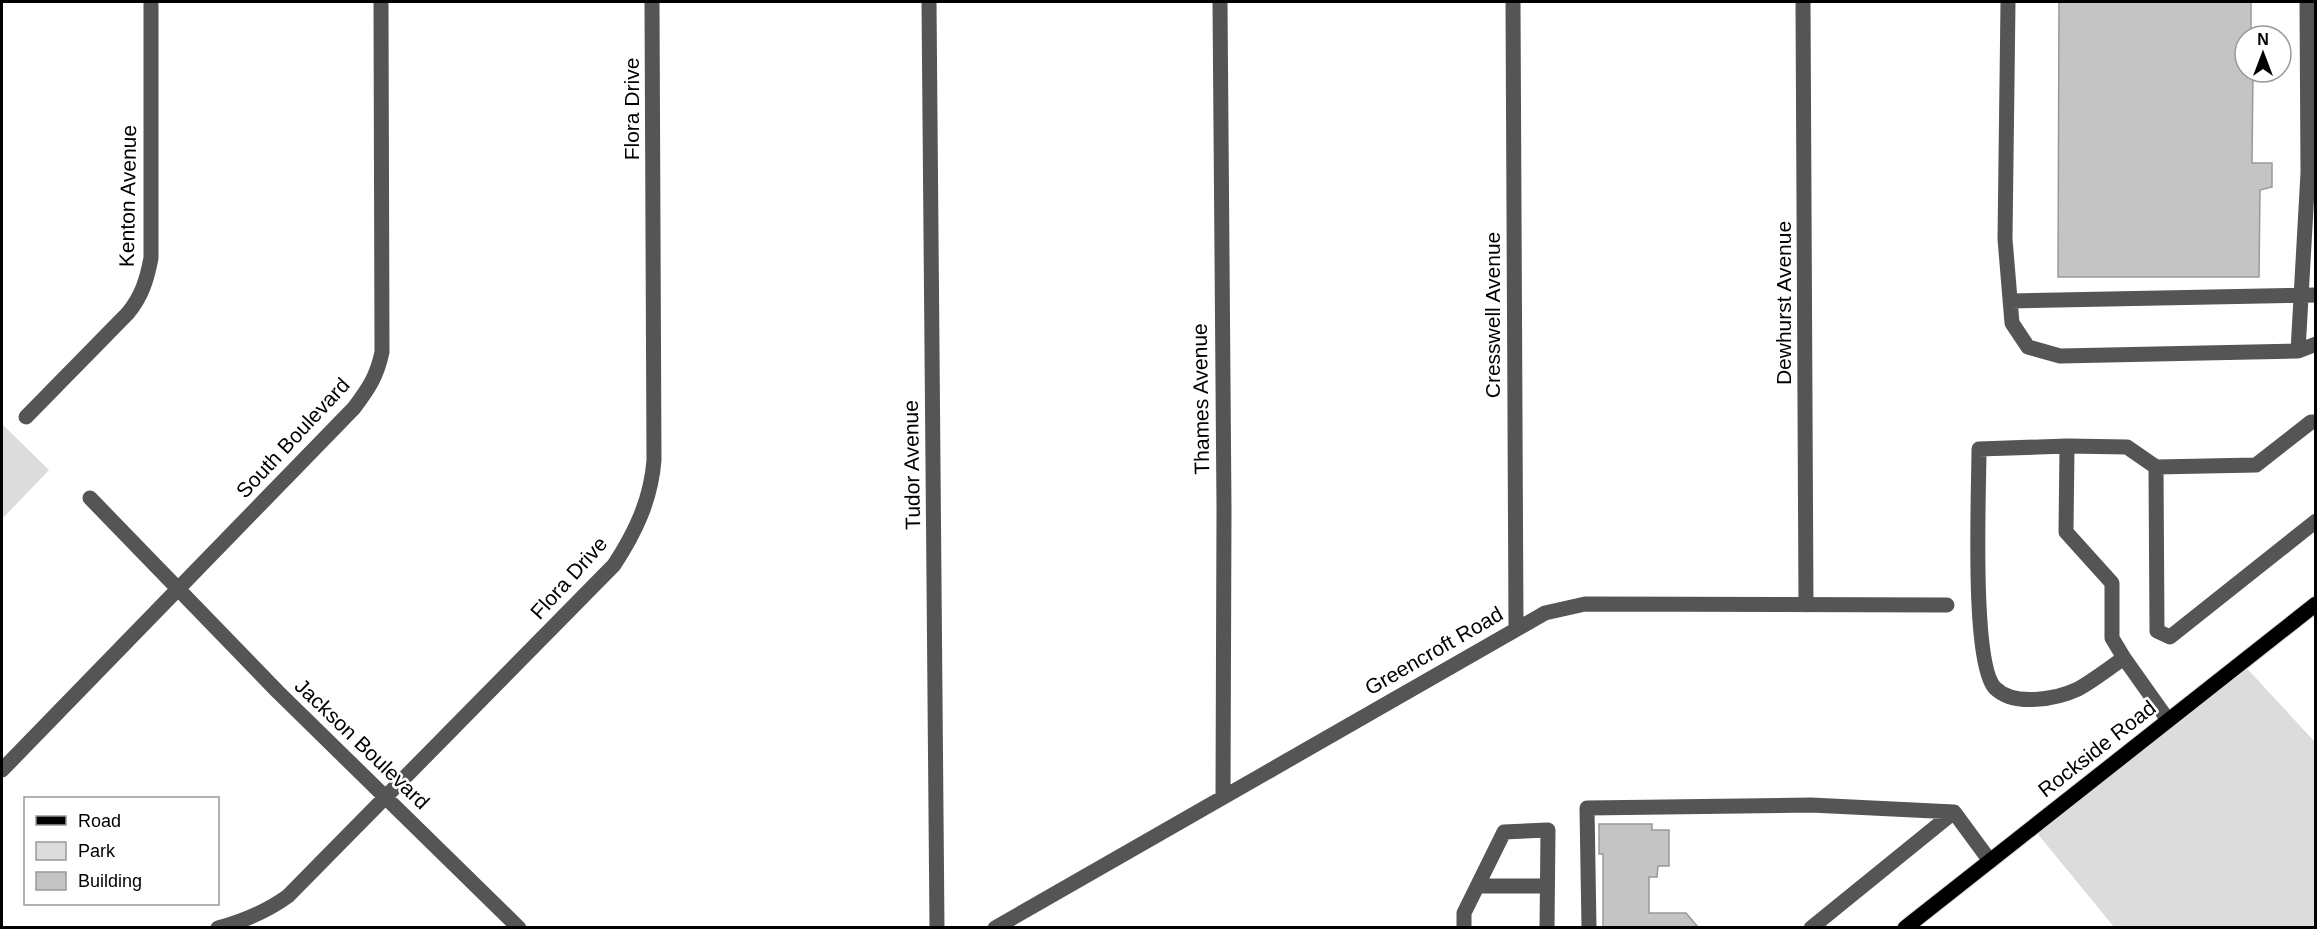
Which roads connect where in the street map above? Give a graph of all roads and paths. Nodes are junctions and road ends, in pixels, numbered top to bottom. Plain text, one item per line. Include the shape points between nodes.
1 (150, 2) edge
2 (381, 2) edge
3 (652, 2) edge
4 (929, 2) edge
5 (1220, 2) edge
6 (1513, 2) edge
7 (1803, 2) edge
8 (2008, 2) edge
9 (2307, 2) edge
10 (2311, 37) edge
11 (2311, 73) edge
12 (2312, 173) edge
13 (2309, 295) edge
14 (2010, 302) junction
15 (2316, 344) edge
16 (2298, 351) junction
17 (26, 417) dead end
18 (2316, 422) edge
19 (2067, 446) junction
20 (2156, 467) junction
21 (90, 498) dead end
22 (2316, 521) edge
23 (177, 589) junction
24 (2316, 603) edge
25 (1806, 605) junction
26 (1947, 605) dead end
27 (1516, 628) junction
28 (2124, 658) junction
29 (2168, 720) junction
30 (2, 770) edge
31 (1223, 796) junction
32 (387, 797) junction
33 (1954, 812) junction
34 (1990, 861) junction
35 (1478, 886) junction
36 (1547, 886) junction
37 (218, 927) edge
38 (519, 927) edge
39 (937, 927) edge
40 (995, 927) edge
41 (1464, 927) edge
42 (1547, 927) edge
43 (1589, 927) edge
44 (1811, 927) edge
45 (1905, 927) edge

1 - 17 street, Kenton Avenue via 148,278 140,299 128,313
2 - 23 street, South Boulevard via 381,351 377,373 354,408
3 - 32 street, Flora Drive via 654,460 647,500 614,565
4 - 39 street, Tudor Avenue
5 - 31 street, Thames Avenue
6 - 27 street, Cresswell Avenue
7 - 25 street, Dewhurst Avenue
8 - 14 street via 2005,239
9 - 10 street
10 - 11 street
11 - 12 street
12 - 13 street
13 - 14 street
13 - 16 street
14 - 16 street via 2012,323 2028,347 2060,356
15 - 16 street
18 - 20 street via 2256,465
19 - 20 street via 2127,447
19 - 28 street via 2066,532 2112,584 2112,638
19 - 28 street via 1979,448 1979,627 1987,670 1994,687 2004,694 2040,700 2077,689
20 - 22 street via 2157,631 2170,637
21 - 23 street, Jackson Boulevard
23 - 30 street, South Boulevard
23 - 32 street, Jackson Boulevard
24 - 29 main road, Rockside Road
25 - 26 street, Greencroft Road
25 - 27 street, Greencroft Road via 1585,604 1545,614
27 - 31 street, Greencroft Road
28 - 29 street
29 - 34 main road, Rockside Road
31 - 40 street, Greencroft Road
32 - 37 street, Flora Drive via 288,896 253,917
32 - 38 street, Jackson Boulevard
33 - 34 street
33 - 43 street via 1811,805 1587,808
33 - 44 street
34 - 45 main road, Rockside Road
35 - 36 street
35 - 36 street via 1504,832 1548,830
35 - 41 street via 1464,913
36 - 42 street

